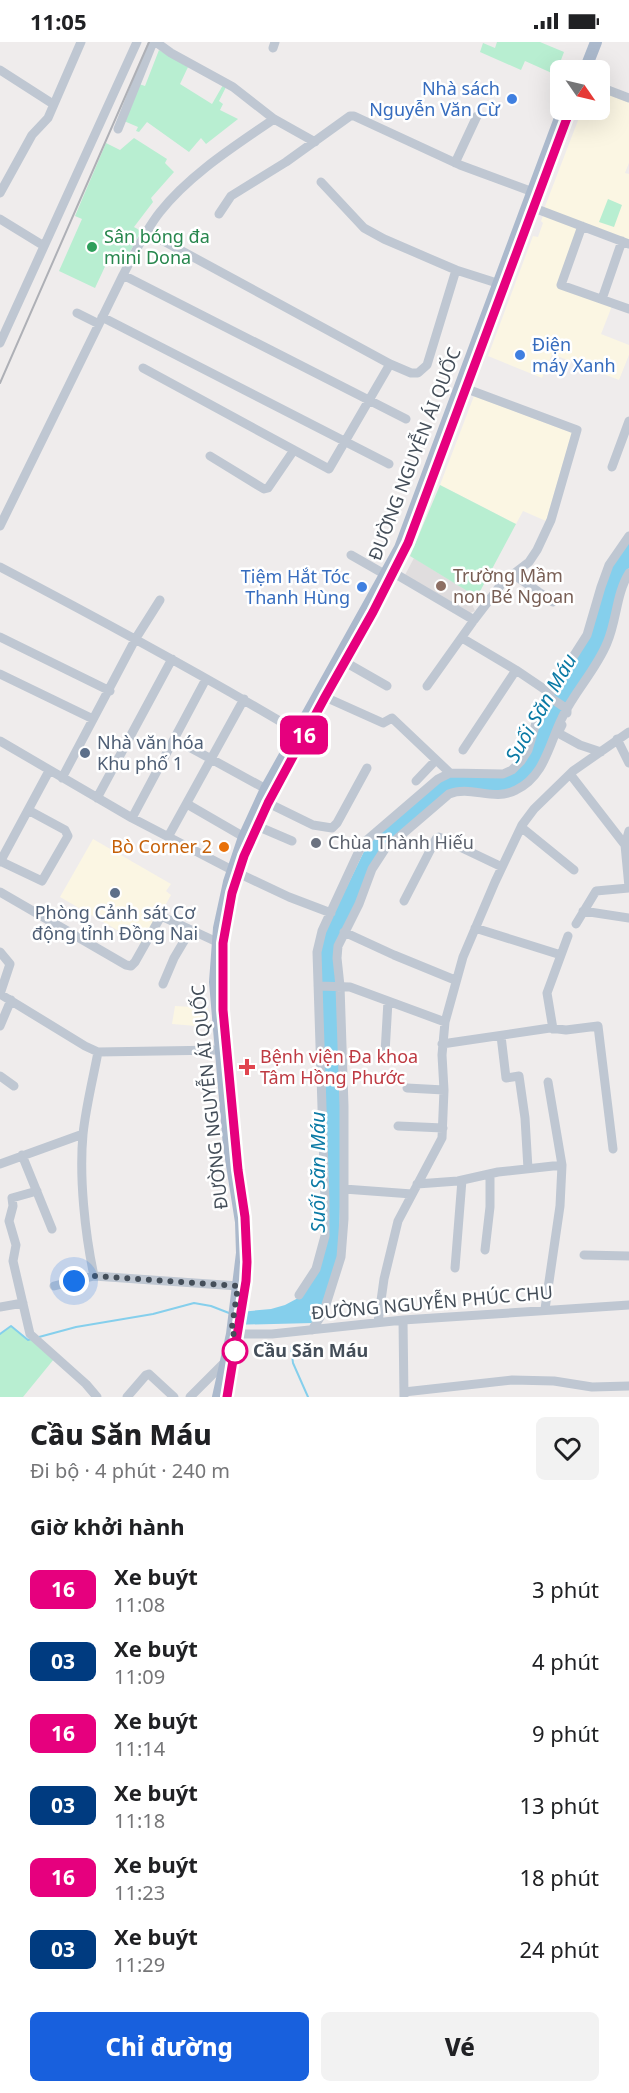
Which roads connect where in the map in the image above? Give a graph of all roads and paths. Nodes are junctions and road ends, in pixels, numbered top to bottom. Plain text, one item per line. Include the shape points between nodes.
1 (137, 42) edge
2 (155, 42) edge
3 (588, 42) edge
4 (596, 42) edge
5 (78, 43) edge
6 (582, 60) edge
7 (589, 60) edge
8 (0, 70) edge
9 (610, 91) edge
10 (629, 98) edge
11 (54, 104) junction
12 (477, 116) dead end
13 (274, 119) junction
14 (560, 120) edge
15 (566, 120) edge
16 (118, 129) dead end
17 (315, 142) junction
18 (455, 163) junction
19 (543, 176) junction
20 (321, 182) dead end
21 (0, 193) edge
22 (536, 193) junction
23 (531, 207) junction
24 (219, 214) dead end
25 (0, 219) edge
26 (582, 226) junction
27 (147, 232) junction
28 (625, 242) edge
29 (44, 246) junction
30 (456, 270) junction
31 (123, 275) junction
32 (500, 284) junction
33 (602, 299) junction
34 (615, 304) junction
35 (495, 306) junction
36 (629, 309) edge
37 (77, 313) dead end
38 (629, 314) edge
39 (100, 321) junction
40 (1, 338) edge
41 (390, 364) junction
42 (143, 368) dead end
43 (467, 388) junction
44 (369, 402) junction
45 (406, 419) dead end
46 (629, 421) edge
47 (346, 441) junction
48 (294, 450) junction
49 (210, 456) dead end
50 (389, 464) dead end
51 (612, 468) dead end
52 (0, 526) edge
53 (629, 537) edge
54 (351, 555) dead end
55 (0, 567) edge
56 (629, 573) edge
57 (390, 574) junction
58 (513, 574) junction
59 (160, 600) dead end
60 (553, 602) dead end
61 (474, 620) junction
62 (0, 637) edge
63 (136, 638) junction
64 (462, 638) junction
65 (172, 659) junction
66 (345, 662) junction
67 (516, 670) junction
68 (0, 674) edge
69 (206, 679) junction
70 (387, 686) dead end
71 (427, 686) dead end
72 (110, 691) junction
73 (549, 695) junction
74 (325, 697) junction
75 (244, 699) junction
76 (567, 709) junction
77 (93, 719) junction
78 (298, 732) junction
79 (629, 732) edge
80 (617, 739) junction
81 (0, 741) edge
82 (191, 748) dead end
83 (463, 750) dead end
84 (602, 752) junction
85 (211, 760) junction
86 (436, 760) junction
87 (629, 763) edge
88 (367, 768) dead end
89 (49, 771) junction
90 (450, 773) junction
91 (570, 774) junction
92 (62, 778) junction
93 (416, 781) dead end
94 (266, 789) junction
95 (97, 798) junction
96 (268, 803) junction
97 (187, 804) junction
98 (27, 810) junction
99 (132, 818) junction
100 (257, 826) junction
101 (521, 827) junction
102 (629, 831) edge
103 (168, 837) junction
104 (244, 837) junction
105 (292, 841) dead end
106 (625, 845) junction
107 (0, 861) edge
108 (502, 867) junction
109 (574, 870) dead end
110 (628, 870) edge
111 (235, 872) junction
112 (629, 888) edge
113 (0, 892) edge
114 (404, 901) dead end
115 (583, 911) junction
116 (331, 913) junction
117 (629, 918) edge
118 (576, 924) dead end
119 (475, 928) junction
120 (190, 931) junction
121 (344, 932) junction
122 (568, 936) dead end
123 (220, 943) junction
124 (0, 952) edge
125 (561, 955) junction
126 (455, 980) junction
127 (163, 984) dead end
128 (318, 986) junction
129 (340, 986) junction
130 (11, 1000) junction
131 (388, 1001) junction
132 (445, 1022) junction
133 (0, 1026) edge
134 (553, 1029) junction
135 (501, 1036) junction
136 (442, 1044) junction
137 (220, 1050) junction
138 (98, 1052) junction
139 (385, 1053) dead end
140 (0, 1076) edge
141 (548, 1082) dead end
142 (14, 1086) dead end
143 (407, 1088) dead end
144 (444, 1089) junction
145 (398, 1126) dead end
146 (443, 1128) junction
147 (83, 1134) junction
148 (613, 1149) dead end
149 (233, 1152) junction
150 (22, 1155) junction
151 (0, 1164) edge
152 (562, 1165) junction
153 (528, 1169) junction
154 (490, 1174) junction
155 (462, 1180) junction
156 (417, 1184) junction
157 (344, 1189) junction
158 (36, 1191) junction
159 (412, 1194) junction
160 (52, 1229) dead end
161 (484, 1250) dead end
162 (584, 1255) dead end
163 (629, 1256) edge
164 (455, 1268) dead end
165 (94, 1276) junction
166 (54, 1286) dead end
167 (238, 1286) junction
168 (299, 1295) dead end
169 (23, 1303) junction
170 (238, 1303) junction
171 (629, 1305) edge
172 (0, 1307) edge
173 (545, 1309) junction
174 (403, 1320) junction
175 (378, 1322) junction
176 (312, 1330) junction
177 (235, 1334) junction
178 (226, 1361) junction
179 (629, 1386) edge
180 (404, 1395) edge
181 (97, 1397) edge
182 (127, 1397) edge
183 (174, 1397) edge
184 (190, 1397) edge
185 (218, 1397) edge
186 (227, 1397) edge

1 - 29 street
2 - 13 street via 233,87
2 - 16 street
3 - 6 main road
4 - 7 main road
5 - 11 street
8 - 11 street
9 - 10 street
11 - 21 street
12 - 18 street
13 - 17 street
13 - 27 street via 194,178 159,212
14 - 19 main road, ĐƯỜNG NGUYỄN ÁI QUỐC
15 - 19 main road, ĐƯỜNG NGUYỄN ÁI QUỐC
17 - 18 street via 354,116
17 - 24 street via 231,196
18 - 22 street
19 - 22 main road, ĐƯỜNG NGUYỄN ÁI QUỐC
20 - 30 street via 364,228
22 - 23 main road, ĐƯỜNG NGUYỄN ÁI QUỐC
23 - 26 street
23 - 32 main road, ĐƯỜNG NGUYỄN ÁI QUỐC
23 - 35 main road, ĐƯỜNG NGUYỄN ÁI QUỐC
25 - 29 street
26 - 28 street
26 - 33 street via 561,285
27 - 31 street
27 - 41 street
28 - 33 street
29 - 40 street
30 - 32 street
30 - 41 street via 427,365 418,373 411,373
31 - 39 street
31 - 44 street
32 - 35 main road, ĐƯỜNG NGUYỄN ÁI QUỐC
33 - 34 street
34 - 36 street
34 - 38 street via 613,309
35 - 43 main road, ĐƯỜNG NGUYỄN ÁI QUỐC
35 - 57 main road, ĐƯỜNG NGUYỄN ÁI QUỐC
37 - 39 street
39 - 47 street
39 - 52 street
41 - 44 street
42 - 48 street
43 - 57 main road, ĐƯỜNG NGUYỄN ÁI QUỐC via 418,520
43 - 58 street via 578,431 542,541 529,562
44 - 45 street
44 - 47 street
46 - 51 street
47 - 48 street via 329,469
47 - 50 street
48 - 49 street via 264,489
53 - 73 street via 609,565 587,635
54 - 57 street
55 - 63 street
56 - 76 street via 620,591 606,645
57 - 61 street
57 - 66 main road, ĐƯỜNG NGUYỄN ÁI QUỐC
57 - 78 main road, ĐƯỜNG NGUYỄN ÁI QUỐC
58 - 60 street
58 - 61 street
59 - 63 street
61 - 64 street
62 - 72 street
63 - 65 street
63 - 72 street
64 - 67 street
64 - 71 street
65 - 69 street
65 - 95 street
66 - 70 street
66 - 74 main road, ĐƯỜNG NGUYỄN ÁI QUỐC
67 - 73 street
67 - 83 street
68 - 77 street
69 - 75 street
69 - 99 street
72 - 77 street
73 - 76 street
73 - 90 street via 528,750 512,770 503,774
74 - 86 street via 383,723 392,718
74 - 96 main road, ĐƯỜNG NGUYỄN ÁI QUỐC
75 - 78 street
75 - 85 street
76 - 84 street via 560,734
76 - 121 street via 545,760 532,779 506,795 455,791 385,849
77 - 92 street
78 - 94 main road, ĐƯỜNG NGUYỄN ÁI QUỐC
79 - 80 street
80 - 84 street
80 - 87 street
81 - 89 street
82 - 85 street
84 - 91 street
85 - 94 street
85 - 97 street
86 - 90 street
86 - 93 street
88 - 96 street via 332,828 312,825
89 - 92 street
89 - 98 street
90 - 116 street via 367,840
91 - 101 street via 534,808
91 - 106 street
92 - 95 street
94 - 104 main road, ĐƯỜNG NGUYỄN ÁI QUỐC
95 - 99 street
96 - 100 main road, ĐƯỜNG NGUYỄN ÁI QUỐC
97 - 103 street
97 - 104 street
98 - 107 street
98 - 107 street via 65,830 68,836 42,881
99 - 103 street
100 - 105 street
100 - 111 main road, ĐƯỜNG NGUYỄN ÁI QUỐC
101 - 108 street
101 - 109 street
102 - 106 street
103 - 111 street
104 - 111 main road, ĐƯỜNG NGUYỄN ÁI QUỐC
106 - 110 street
108 - 114 street via 439,837
108 - 119 street
110 - 112 street
111 - 116 street
111 - 123 main road, ĐƯỜNG NGUYỄN ÁI QUỐC
112 - 115 street via 596,891
113 - 120 street via 128,966 135,962 161,916
115 - 117 street
115 - 118 street
116 - 128 street via 317,952
119 - 125 street
119 - 126 street
120 - 123 street
120 - 127 street
121 - 126 street
121 - 129 street via 337,958
122 - 125 street
123 - 137 main road, ĐƯỜNG NGUYỄN ÁI QUỐC via 215,982
123 - 149 main road, ĐƯỜNG NGUYỄN ÁI QUỐC
124 - 130 street via 9,964 0,994
125 - 134 street via 547,993
126 - 132 street
128 - 129 street
128 - 168 street via 325,1236 316,1269
129 - 131 street
129 - 157 street
130 - 133 street
130 - 138 street
131 - 132 street
131 - 139 street
132 - 136 street
134 - 135 street
134 - 148 street via 597,1026
135 - 136 street
135 - 153 street via 506,1078 519,1076
136 - 144 street
137 - 138 street
137 - 149 main road, ĐƯỜNG NGUYỄN ÁI QUỐC
138 - 147 street
140 - 142 street
141 - 152 street
143 - 144 street
144 - 146 street
145 - 146 street
146 - 156 street via 440,1143
147 - 150 street
147 - 165 street via 82,1172
149 - 167 main road, ĐƯỜNG NGUYỄN ÁI QUỐC via 242,1239
149 - 170 main road, ĐƯỜNG NGUYỄN ÁI QUỐC via 245,1217 247,1262 246,1281
150 - 151 street
150 - 158 street
152 - 153 street
152 - 173 street
153 - 154 street
154 - 155 street
154 - 161 street
155 - 156 street
155 - 164 street
156 - 159 street
157 - 159 street
157 - 176 street via 341,1257 324,1311
158 - 160 street
158 - 169 street via 12,1198 9,1221 16,1241 13,1261
159 - 175 street via 395,1234
162 - 163 street
165 - 166 street
165 - 167 street
167 - 170 main road, ĐƯỜNG NGUYỄN ÁI QUỐC
169 - 172 street
169 - 181 street via 30,1334
170 - 177 main road, ĐƯỜNG NGUYỄN ÁI QUỐC
171 - 173 street, ĐƯỜNG NGUYỄN PHÚC CHU
173 - 174 street, ĐƯỜNG NGUYỄN PHÚC CHU
174 - 175 street, ĐƯỜNG NGUYỄN PHÚC CHU
174 - 180 street
175 - 176 street, ĐƯỜNG NGUYỄN PHÚC CHU
176 - 177 street, ĐƯỜNG NGUYỄN PHÚC CHU
177 - 178 main road, ĐƯỜNG NGUYỄN ÁI QUỐC
177 - 186 main road
178 - 184 street
178 - 185 main road, ĐƯỜNG NGUYỄN ÁI QUỐC
179 - 180 street via 512,1380
182 - 183 street via 149,1374

